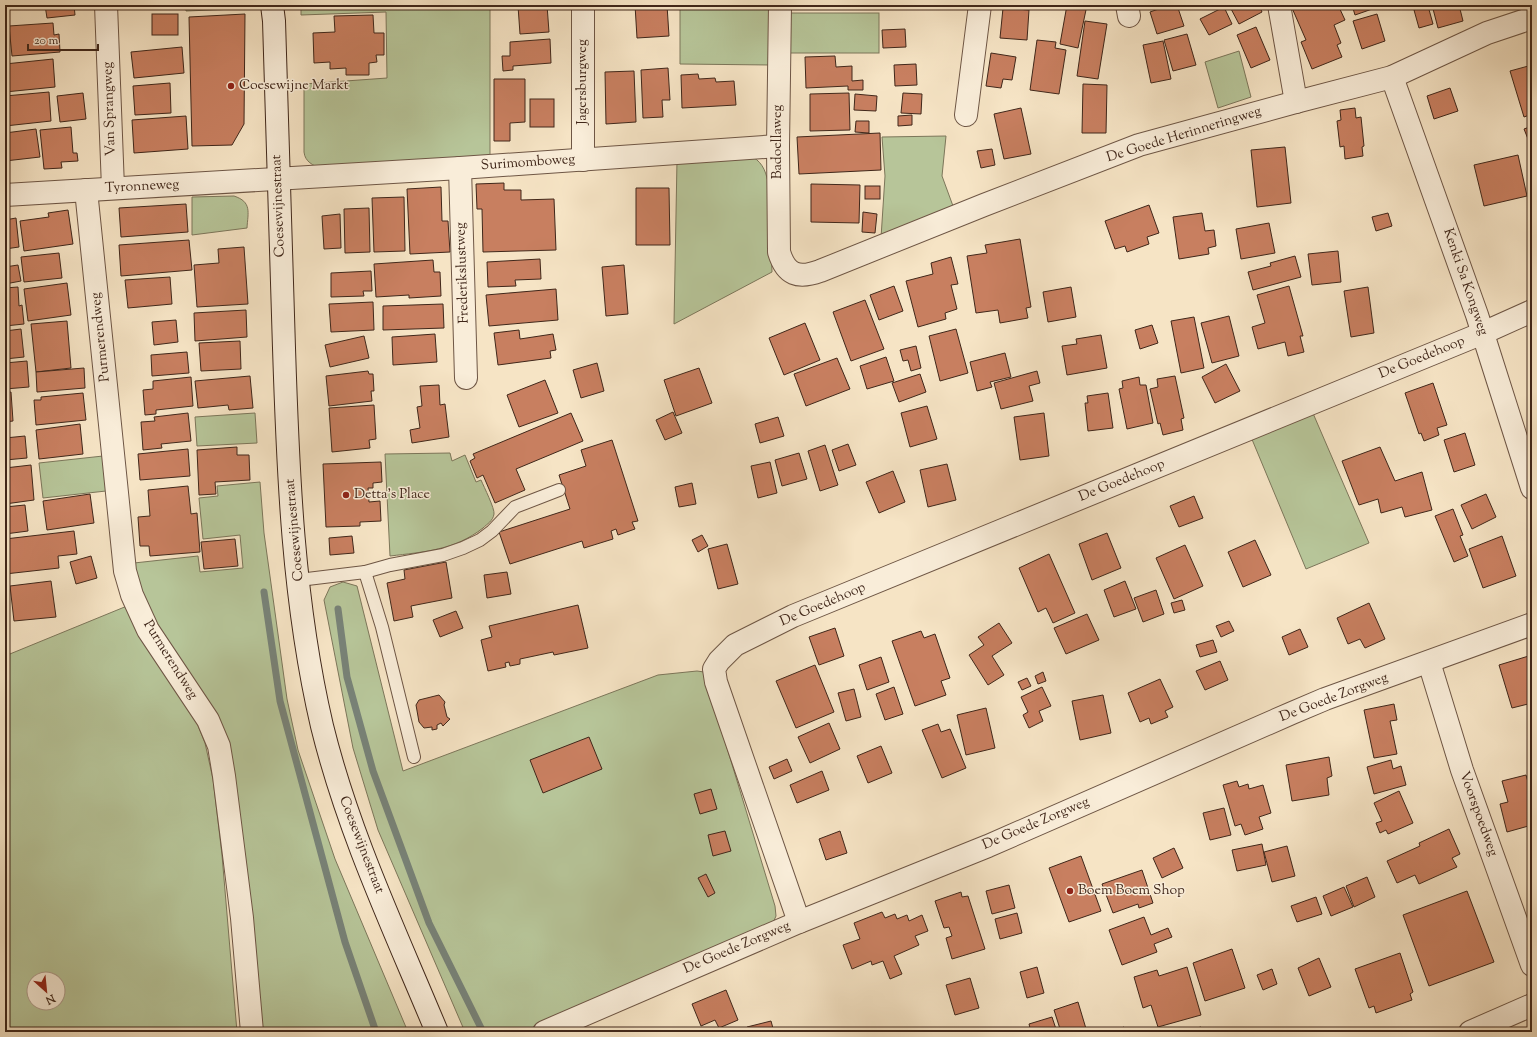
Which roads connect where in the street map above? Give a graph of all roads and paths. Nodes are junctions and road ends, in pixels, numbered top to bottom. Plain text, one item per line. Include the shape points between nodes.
1 (106, 5) edge
2 (272, 5) edge
3 (583, 5) edge
4 (780, 5) edge
5 (980, 5) edge
6 (1279, 5) edge
7 (1532, 18) edge
8 (1392, 77) junction
9 (1296, 102) junction
10 (966, 115) dead end
11 (778, 146) junction
12 (583, 160) junction
13 (460, 168) junction
14 (278, 180) junction
15 (113, 188) junction
16 (86, 190) junction
17 (5, 195) edge
18 (794, 274) joint
19 (1532, 311) edge
20 (1483, 333) junction
21 (466, 378) dead end
22 (1532, 488) edge
23 (560, 490) dead end
24 (365, 572) junction
25 (299, 580) junction
26 (1532, 624) edge
27 (1429, 662) junction
28 (414, 757) dead end
29 (799, 922) junction
30 (1532, 965) edge
31 (1532, 1005) edge
32 (252, 1032) edge
33 (437, 1032) edge
34 (544, 1032) edge
35 (1470, 1032) edge

1 - 15 street, Van Sprangweg
2 - 14 street, Coesewijnestraat
3 - 12 street, Jagersburgweg
4 - 11 street, Badoellaweg
5 - 10 street
6 - 9 street
7 - 8 street, De Goede Herinneringweg via 1487,33
8 - 9 street, De Goede Herinneringweg
8 - 20 street, Kenki Sa Kongweg
9 - 18 street, De Goede Herinneringweg via 1139,145 820,271
11 - 12 street, Surimomboweg
11 - 18 street, Badoellaweg via 779,252 782,261
12 - 13 street, Surimomboweg
13 - 14 street, Surimomboweg
13 - 21 street, Frederikslustweg
14 - 15 street, Tyronneweg
14 - 25 street, Coesewijnestraat via 286,418
15 - 16 street, Tyronneweg
16 - 17 street, Tyronneweg
16 - 32 street, Purmerendweg via 125,571 132,595 148,630 208,720 218,746 241,910
19 - 20 street, De Goedehoop
20 - 22 street, Kenki Sa Kongweg
20 - 29 street, De Goedehoop via 793,616 735,645 714,669 716,682
23 - 24 lane via 515,507 492,531 463,548 444,555
24 - 25 lane
24 - 28 lane via 382,627
25 - 33 street, Coesewijnestraat via 310,664 322,725 339,788 356,839
26 - 27 street, De Goede Zorgweg
27 - 29 street, De Goede Zorgweg via 1292,713 988,846
27 - 30 street, Voorspoedweg via 1462,770
29 - 34 street, De Goede Zorgweg
31 - 35 street

